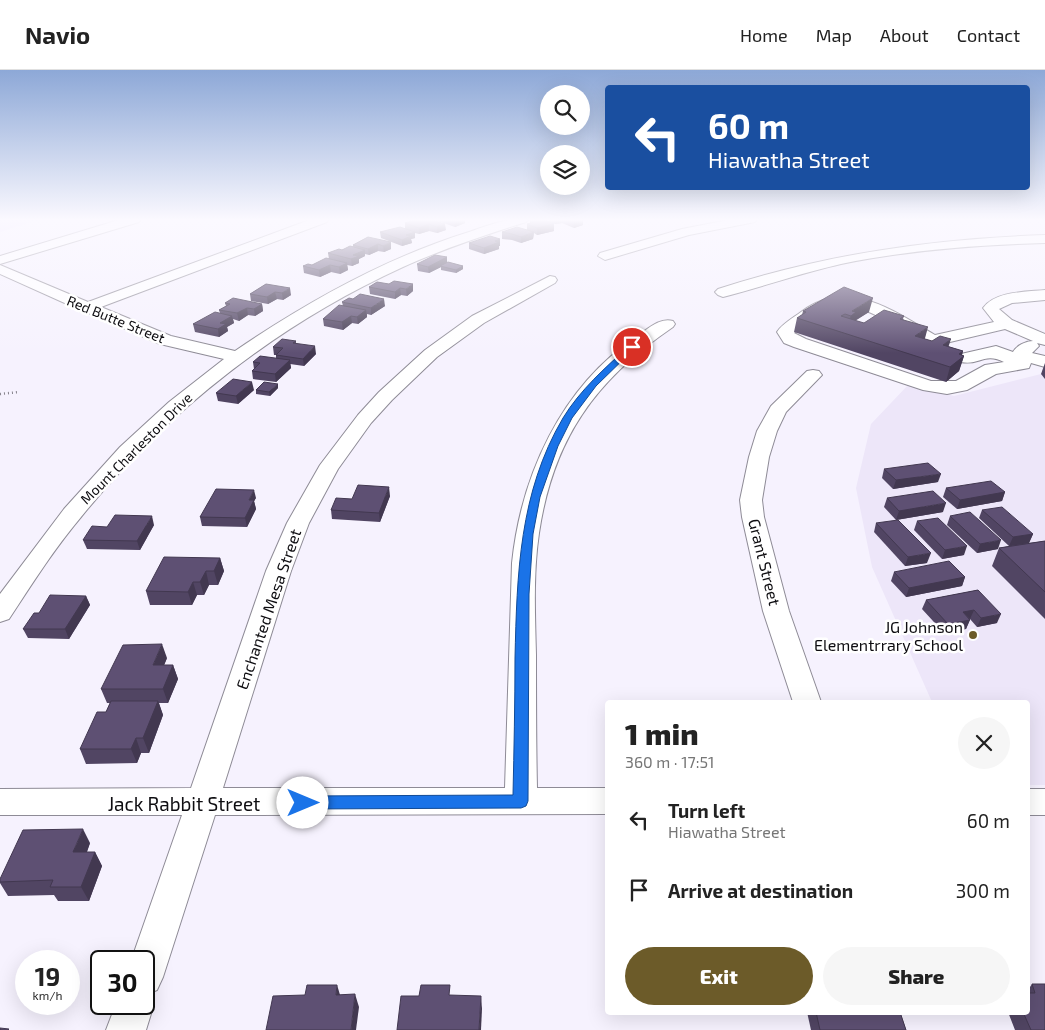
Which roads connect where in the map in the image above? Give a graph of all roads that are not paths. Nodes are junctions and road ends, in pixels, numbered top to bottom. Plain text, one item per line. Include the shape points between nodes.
1 (203, 264) edge
2 (396, 264) edge
3 (827, 264) edge
4 (0, 269) edge
5 (550, 280) dead end
6 (723, 292) dead end
7 (1045, 295) edge
8 (85, 308) junction
9 (667, 324) dead end
10 (1015, 327) junction
11 (938, 334) junction
12 (1044, 340) edge
13 (237, 357) junction
14 (967, 358) junction
15 (1045, 362) edge
16 (991, 370) junction
17 (812, 375) dead end
18 (0, 613) edge
19 (806, 700) edge
20 (521, 801) junction
21 (605, 801) edge
22 (0, 802) edge
23 (1030, 802) edge
24 (1045, 802) edge
25 (203, 803) junction
26 (153, 950) edge
27 (131, 1015) edge
28 (126, 1030) edge

1 - 8 street
2 - 13 street, Mount Charleston Drive via 309,309
3 - 6 street
4 - 8 street, Red Butte Street
5 - 25 street, Enchanted Mesa Street via 462,330 411,371 355,432 326,471 298,522 271,592
7 - 10 street via 998,303 991,308 992,312
8 - 13 street, Red Butte Street via 166,340
9 - 20 street via 643,338 593,384 568,418 553,446 535,497 527,534 522,594
10 - 11 street via 972,337
10 - 12 street
11 - 14 street
11 - 16 street via 912,329 870,306 842,300 828,302 785,332 790,339 800,343 930,386 961,386
12 - 15 street via 1021,352
13 - 18 street, Mount Charleston Drive via 169,412 83,500 37,557
14 - 16 street
14 - 16 street via 996,351 1023,364
17 - 19 street, Grant Street via 778,410 767,431 751,500 752,517 776,611
20 - 21 street, Jack Rabbit Street
20 - 25 street, Jack Rabbit Street
22 - 25 street, Jack Rabbit Street
23 - 24 street
25 - 26 street, Enchanted Mesa Street
27 - 28 street

